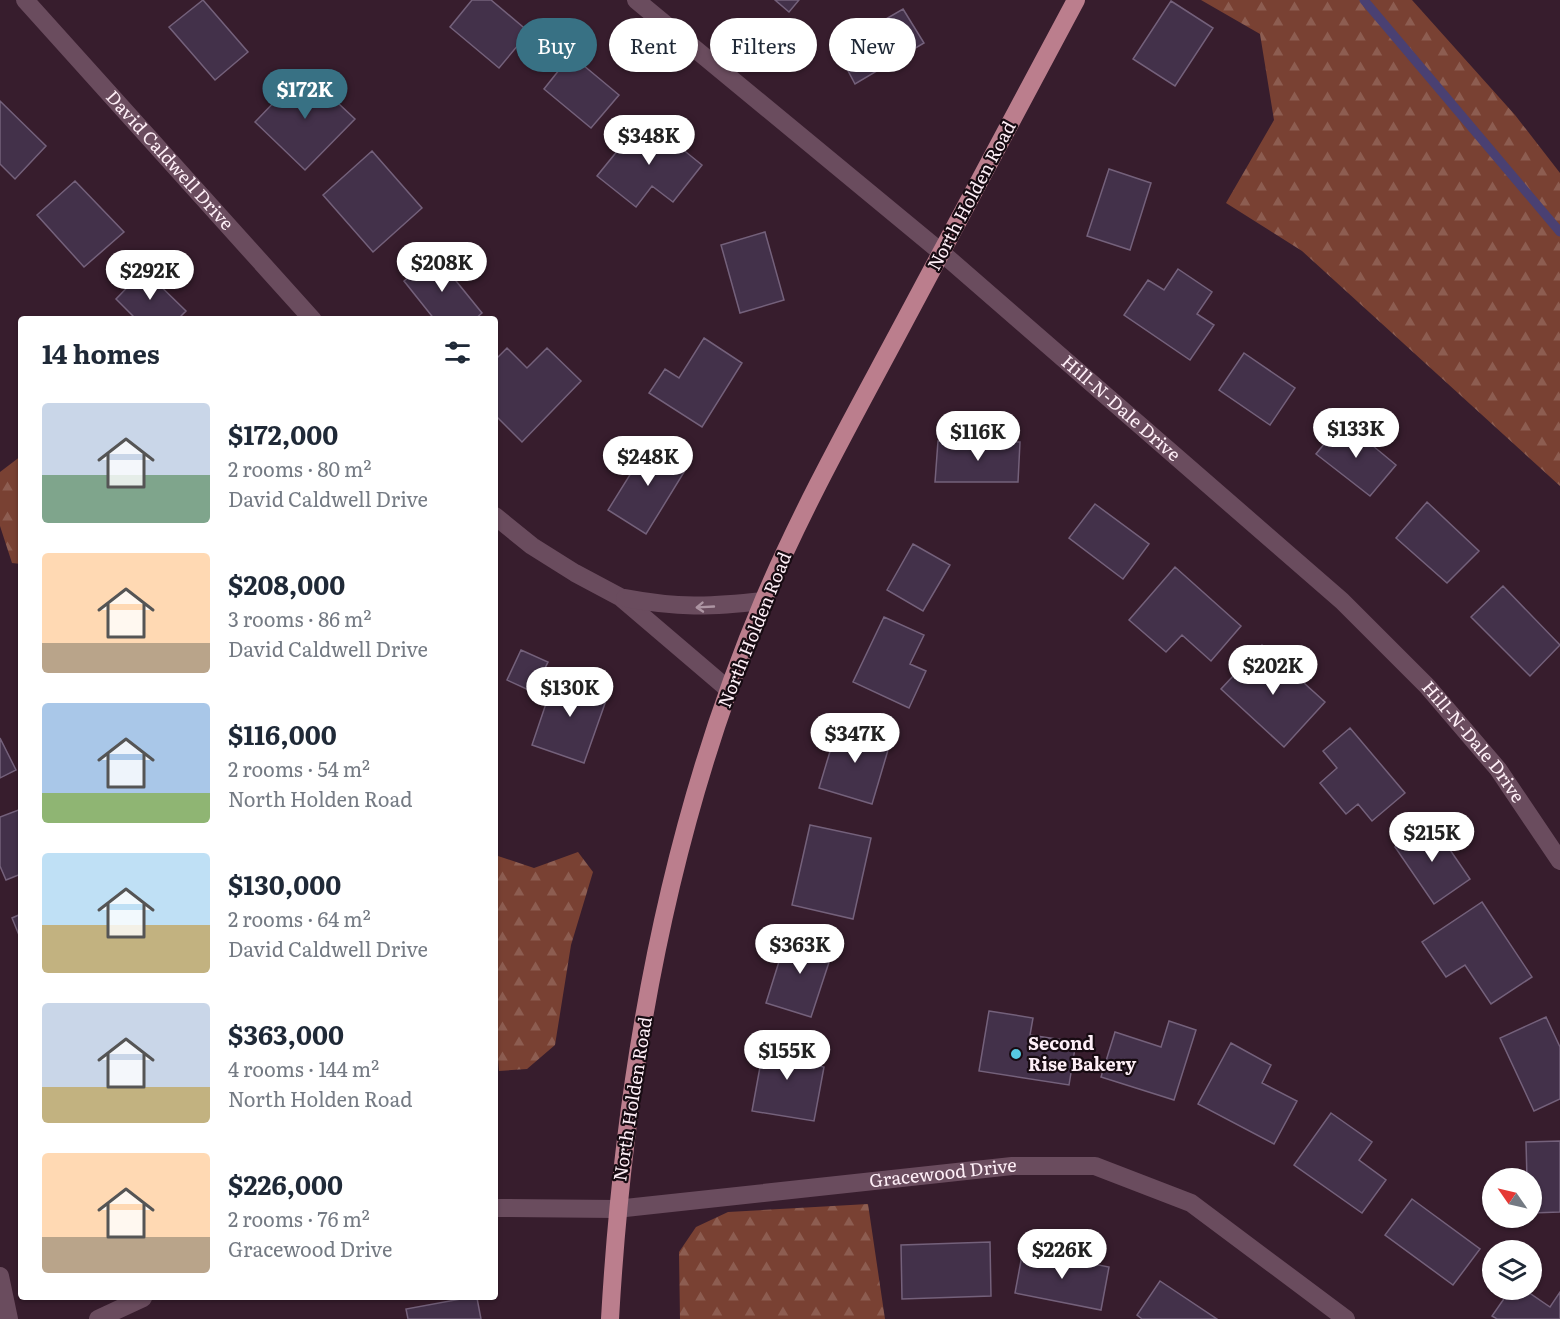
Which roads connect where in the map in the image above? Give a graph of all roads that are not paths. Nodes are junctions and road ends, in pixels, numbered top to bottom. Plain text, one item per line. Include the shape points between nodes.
1 (25, 0) edge
2 (636, 0) edge
3 (1076, 0) edge
4 (942, 253) junction
5 (309, 316) edge
6 (498, 518) edge
7 (620, 597) junction
8 (763, 601) junction
9 (729, 690) junction
10 (1560, 861) edge
11 (498, 1208) edge
12 (616, 1209) junction
13 (0, 1276) edge
14 (139, 1300) edge
15 (9, 1319) edge
16 (98, 1319) edge
17 (610, 1319) edge
18 (1346, 1319) edge

1 - 5 street, David Caldwell Drive
2 - 4 street, Hill-N-Dale Drive
3 - 4 main road, North Holden Road
4 - 8 main road, North Holden Road via 806,508
4 - 10 street, Hill-N-Dale Drive via 1342,601 1428,686 1498,769
6 - 7 street via 540,551
8 -> 7 street via 701,608
7 - 9 street
8 - 9 main road, North Holden Road
9 - 12 main road, North Holden Road via 692,807 658,940
11 - 12 street, Gracewood Drive
12 - 17 main road, North Holden Road
12 - 18 street, Gracewood Drive via 1012,1166 1095,1166 1191,1203
13 - 15 street
14 - 16 street

